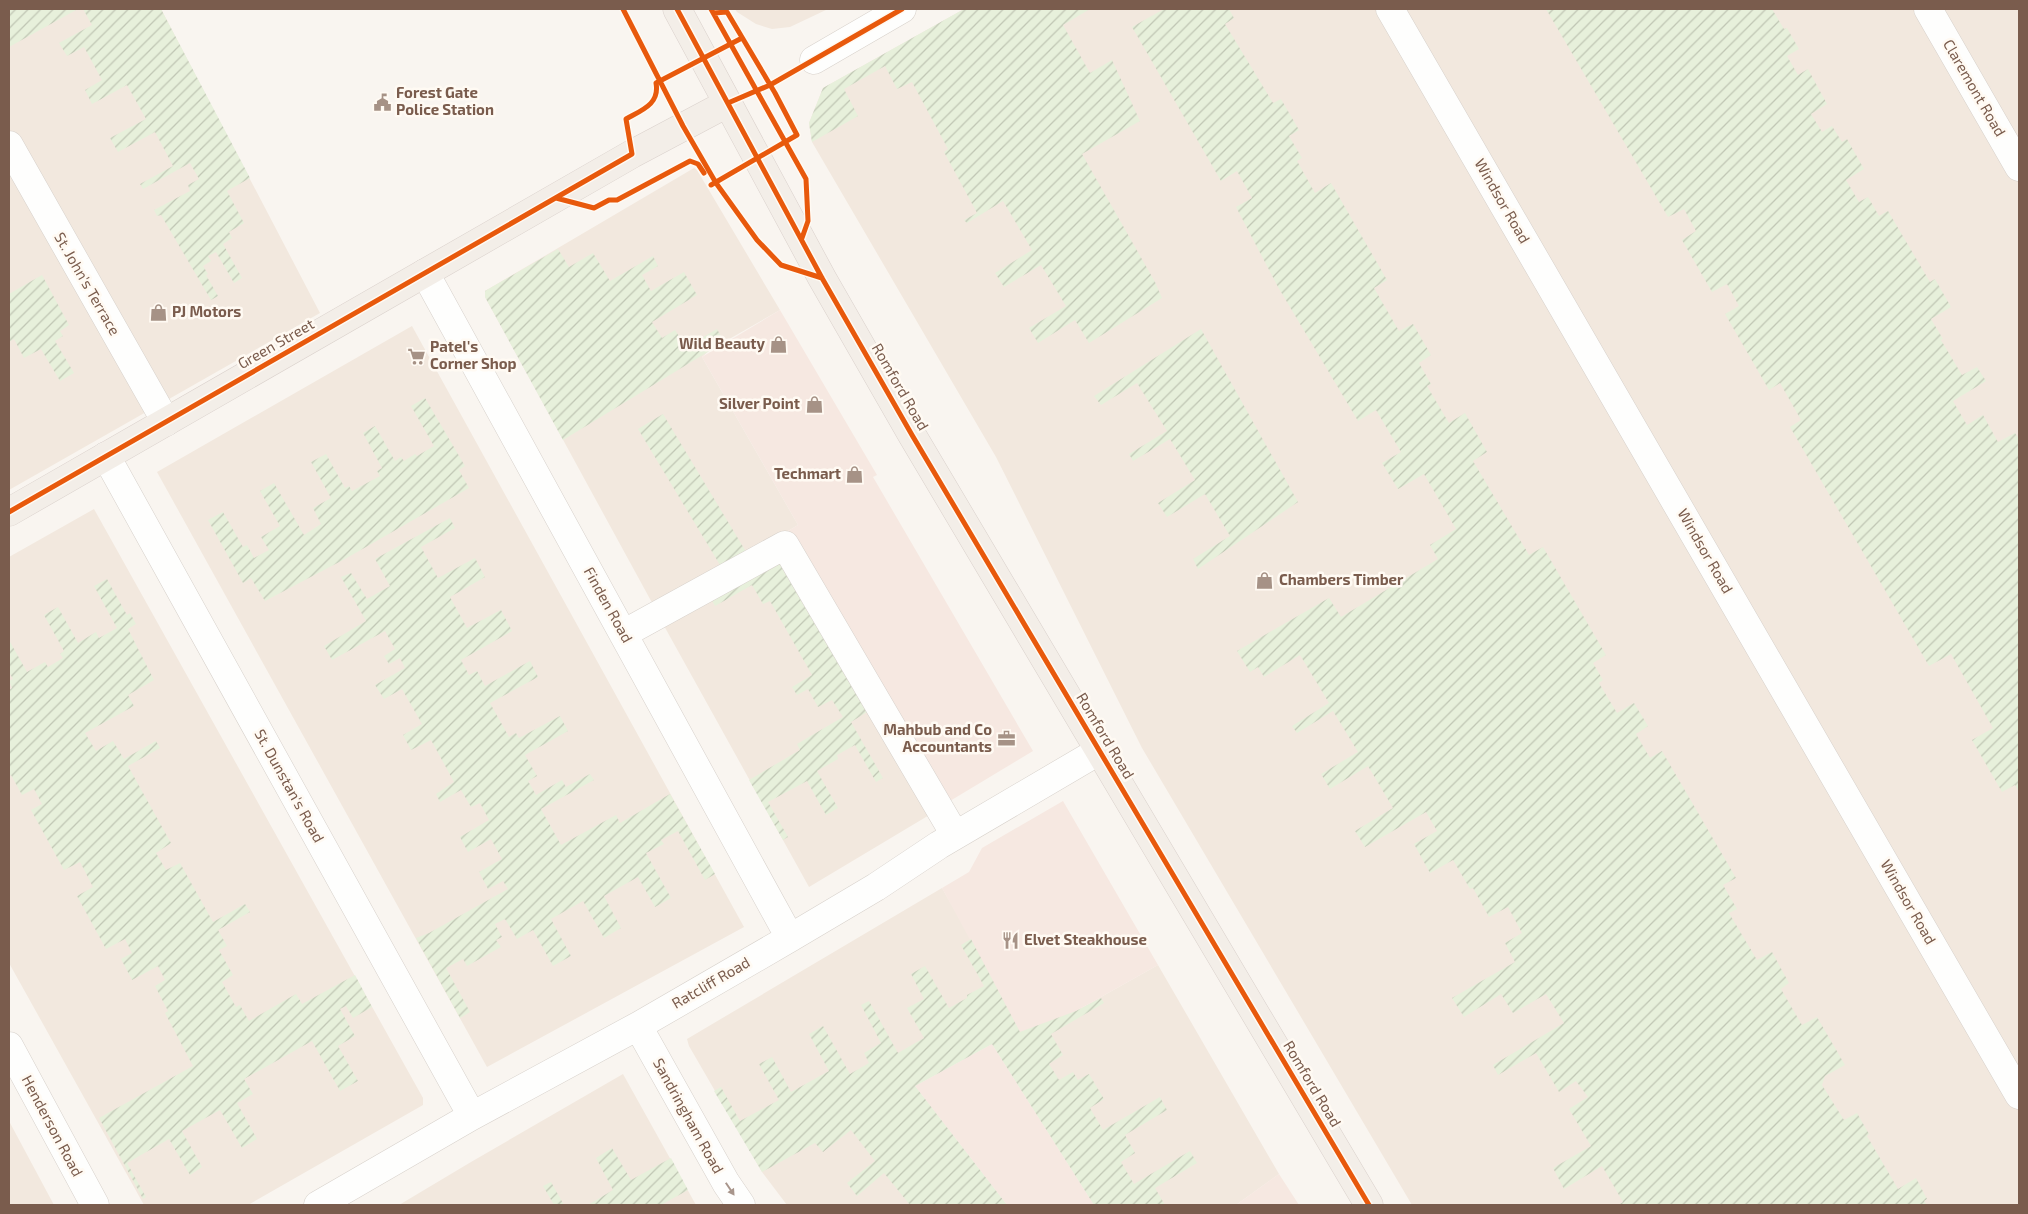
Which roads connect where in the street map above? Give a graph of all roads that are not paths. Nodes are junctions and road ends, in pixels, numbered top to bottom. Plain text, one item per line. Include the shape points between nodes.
1 (677, 9) edge
2 (902, 9) edge
3 (1390, 9) edge
4 (1928, 9) edge
5 (814, 60) dead end
6 (728, 103) junction
7 (9, 145) edge
8 (2019, 167) edge
9 (425, 272) junction
10 (166, 422) junction
11 (106, 456) junction
12 (9, 512) edge
13 (623, 634) junction
14 (1099, 751) junction
15 (955, 835) junction
16 (790, 938) junction
17 (638, 1026) junction
18 (9, 1046) edge
19 (2019, 1095) edge
20 (472, 1116) junction
21 (95, 1205) edge
22 (318, 1205) edge
23 (741, 1205) edge
24 (1369, 1205) edge

1 - 6 main road, Romford Road
2 - 5 street
3 - 19 street, Windsor Road
4 - 8 street, Claremont Road
6 - 9 main road, Green Street
6 - 14 main road, Romford Road via 822,278
7 - 10 street, St. John's Terrace
9 - 10 main road, Green Street
9 - 13 street, Finden Road
10 - 11 main road, Green Street
11 - 12 main road, Green Street
11 - 20 street, St. Dunstan's Road
13 - 15 street via 785,545
13 - 16 street, Finden Road
14 - 15 street, Ratcliff Road
14 - 24 main road, Romford Road
15 - 16 street, Ratcliff Road
16 - 17 street, Ratcliff Road
17 - 20 street, Ratcliff Road
17 -> 23 street, Sandringham Road via 726,1184
18 - 21 street, Henderson Road
20 - 22 street, Ratcliff Road

